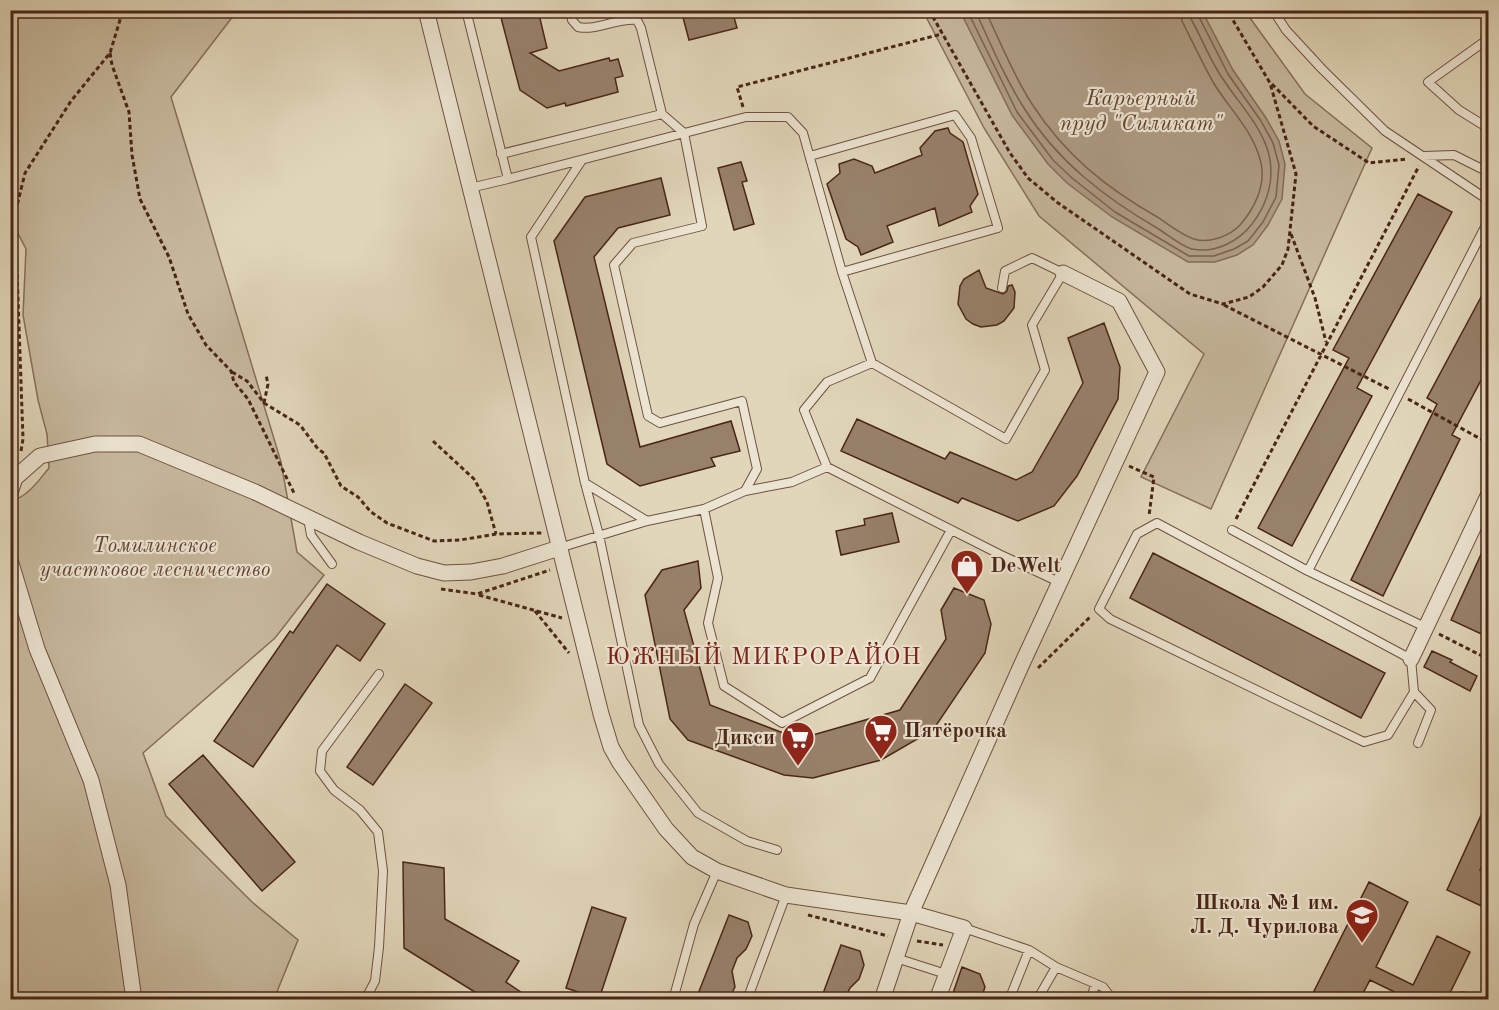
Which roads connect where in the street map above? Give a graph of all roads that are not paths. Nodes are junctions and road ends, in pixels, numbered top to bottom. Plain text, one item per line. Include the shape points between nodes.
1 (426, 10) edge
2 (466, 10) edge
3 (570, 10) edge
4 (1273, 10) edge
5 (1488, 39) edge
6 (662, 114) junction
7 (1488, 128) edge
8 (684, 133) junction
9 (501, 154) junction
10 (810, 156) junction
11 (1423, 156) junction
12 (582, 160) junction
13 (1488, 172) edge
14 (508, 178) junction
15 (470, 188) junction
16 (1488, 200) edge
17 (1488, 221) edge
18 (842, 272) junction
19 (1063, 273) junction
20 (1002, 288) dead end
21 (872, 363) junction
22 (827, 467) junction
23 (585, 483) junction
24 (13, 485) edge
25 (745, 491) junction
26 (1488, 496) edge
27 (704, 509) junction
28 (307, 518) junction
29 (647, 521) junction
30 (1232, 530) road end
31 (951, 531) junction
32 (599, 535) junction
33 (559, 548) junction
34 (10, 560) edge
35 (332, 564) dead end
36 (1308, 570) junction
37 (1061, 583) junction
38 (1427, 628) junction
39 (1411, 659) junction
40 (379, 674) dead end
41 (1413, 692) junction
42 (1418, 743) dead end
43 (777, 850) dead end
44 (717, 871) junction
45 (784, 902) junction
46 (911, 914) junction
47 (964, 928) junction
48 (1029, 950) junction
49 (896, 958) junction
50 (1056, 967) junction
51 (946, 974) junction
52 (1095, 984) junction
53 (134, 999) edge
54 (365, 999) edge
55 (673, 999) edge
56 (747, 999) edge
57 (882, 999) edge
58 (937, 999) edge
59 (1010, 999) edge
60 (1037, 999) edge
61 (1091, 999) edge
62 (1113, 999) edge
63 (1461, 999) edge
64 (1470, 999) edge

1 - 15 street
2 - 9 lane
3 - 6 lane via 578,27 637,20
4 - 11 lane via 1322,69 1385,131
5 - 7 lane via 1428,82 1459,110
6 - 8 lane
6 - 9 lane
8 - 10 lane via 746,117 788,117 803,133
8 - 12 lane
8 - 25 lane via 702,226 633,243 614,265 648,416 660,423 742,401 757,469
9 - 14 lane
10 - 18 lane
10 - 18 lane via 956,115 971,138 998,228
11 - 13 lane via 1454,155
11 - 16 lane
12 - 14 lane
12 - 23 lane via 531,237
14 - 15 lane
15 - 33 street
17 - 36 lane
18 - 21 lane
19 - 20 lane via 1032,258 1005,271
19 - 21 lane via 1032,325 1045,370 1006,439
19 - 37 street via 1119,301 1157,372
21 - 22 lane via 827,382 804,410
22 - 25 lane via 792,482
22 - 31 lane
23 - 29 lane
23 - 32 lane
24 - 28 street via 40,456 95,444 140,444
25 - 27 lane
26 - 38 street
27 - 29 lane
27 - 31 lane via 718,578 708,623 724,686 782,723 870,678
28 - 33 street via 417,566 444,573 503,566
28 - 35 lane via 311,535
29 - 32 lane
30 - 36 lane
31 - 37 lane
32 - 33 lane
32 - 43 lane via 639,725 659,764 698,813 747,841
33 - 44 street via 611,747 666,829 692,857
34 - 53 street via 37,650 91,780 118,885
36 - 38 lane
37 - 46 street
38 - 39 street
39 - 41 lane
39 - 41 lane via 1158,523 1137,534 1099,609 1110,619 1364,742 1388,735
40 - 54 lane via 322,751 320,771 378,832 383,871 379,947 375,981
41 - 42 lane via 1431,710
44 - 45 street
44 - 55 lane via 694,924
45 - 46 street
45 - 56 lane
46 - 47 street
46 - 49 street
47 - 48 lane
47 - 51 street
48 - 50 lane
48 - 59 lane
49 - 51 lane
49 - 57 street
50 - 52 lane
50 - 60 lane
51 - 58 street
52 - 61 lane
52 - 62 lane
63 - 64 lane

